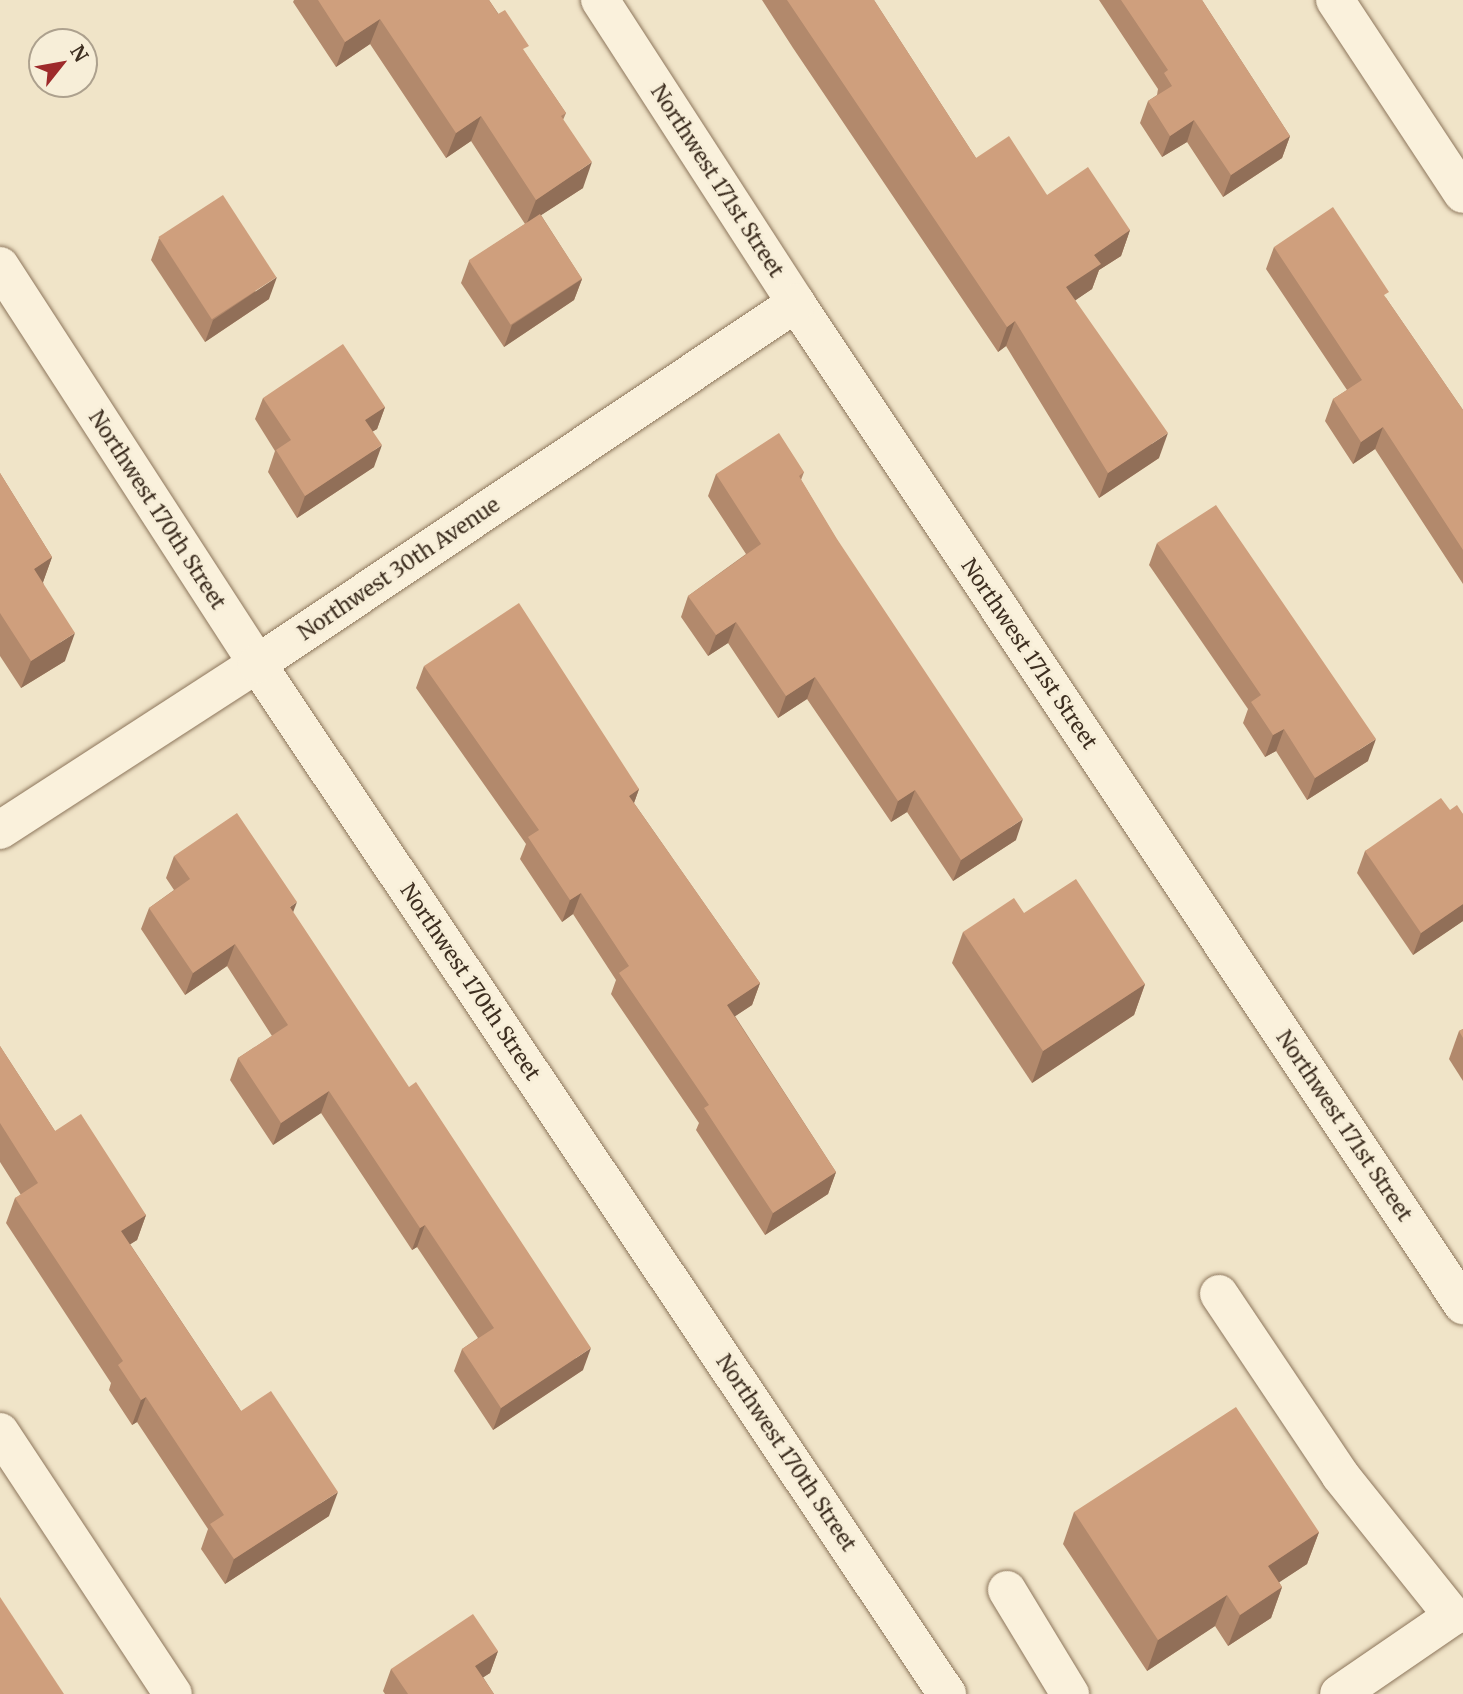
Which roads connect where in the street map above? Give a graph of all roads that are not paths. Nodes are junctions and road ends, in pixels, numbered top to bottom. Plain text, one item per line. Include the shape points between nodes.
1 (600, 0) edge
2 (1335, 0) edge
3 (1463, 194) edge
4 (0, 266) edge
5 (796, 303) junction
6 (257, 664) junction
7 (0, 830) edge
8 (1219, 1294) dead end
9 (1463, 1305) edge
10 (0, 1432) edge
11 (1007, 1590) dead end
12 (173, 1694) edge
13 (947, 1694) edge
14 (1070, 1694) edge
15 (1339, 1694) edge

1 - 5 street, Northwest 171st Street
2 - 3 street
4 - 6 street, Northwest 170th Street
5 - 6 street, Northwest 30th Avenue
5 - 9 street, Northwest 171st Street
6 - 7 street, Northwest 30th Avenue
6 - 13 street, Northwest 170th Street
8 - 15 street via 1340,1475 1453,1616
10 - 12 street
11 - 14 street

